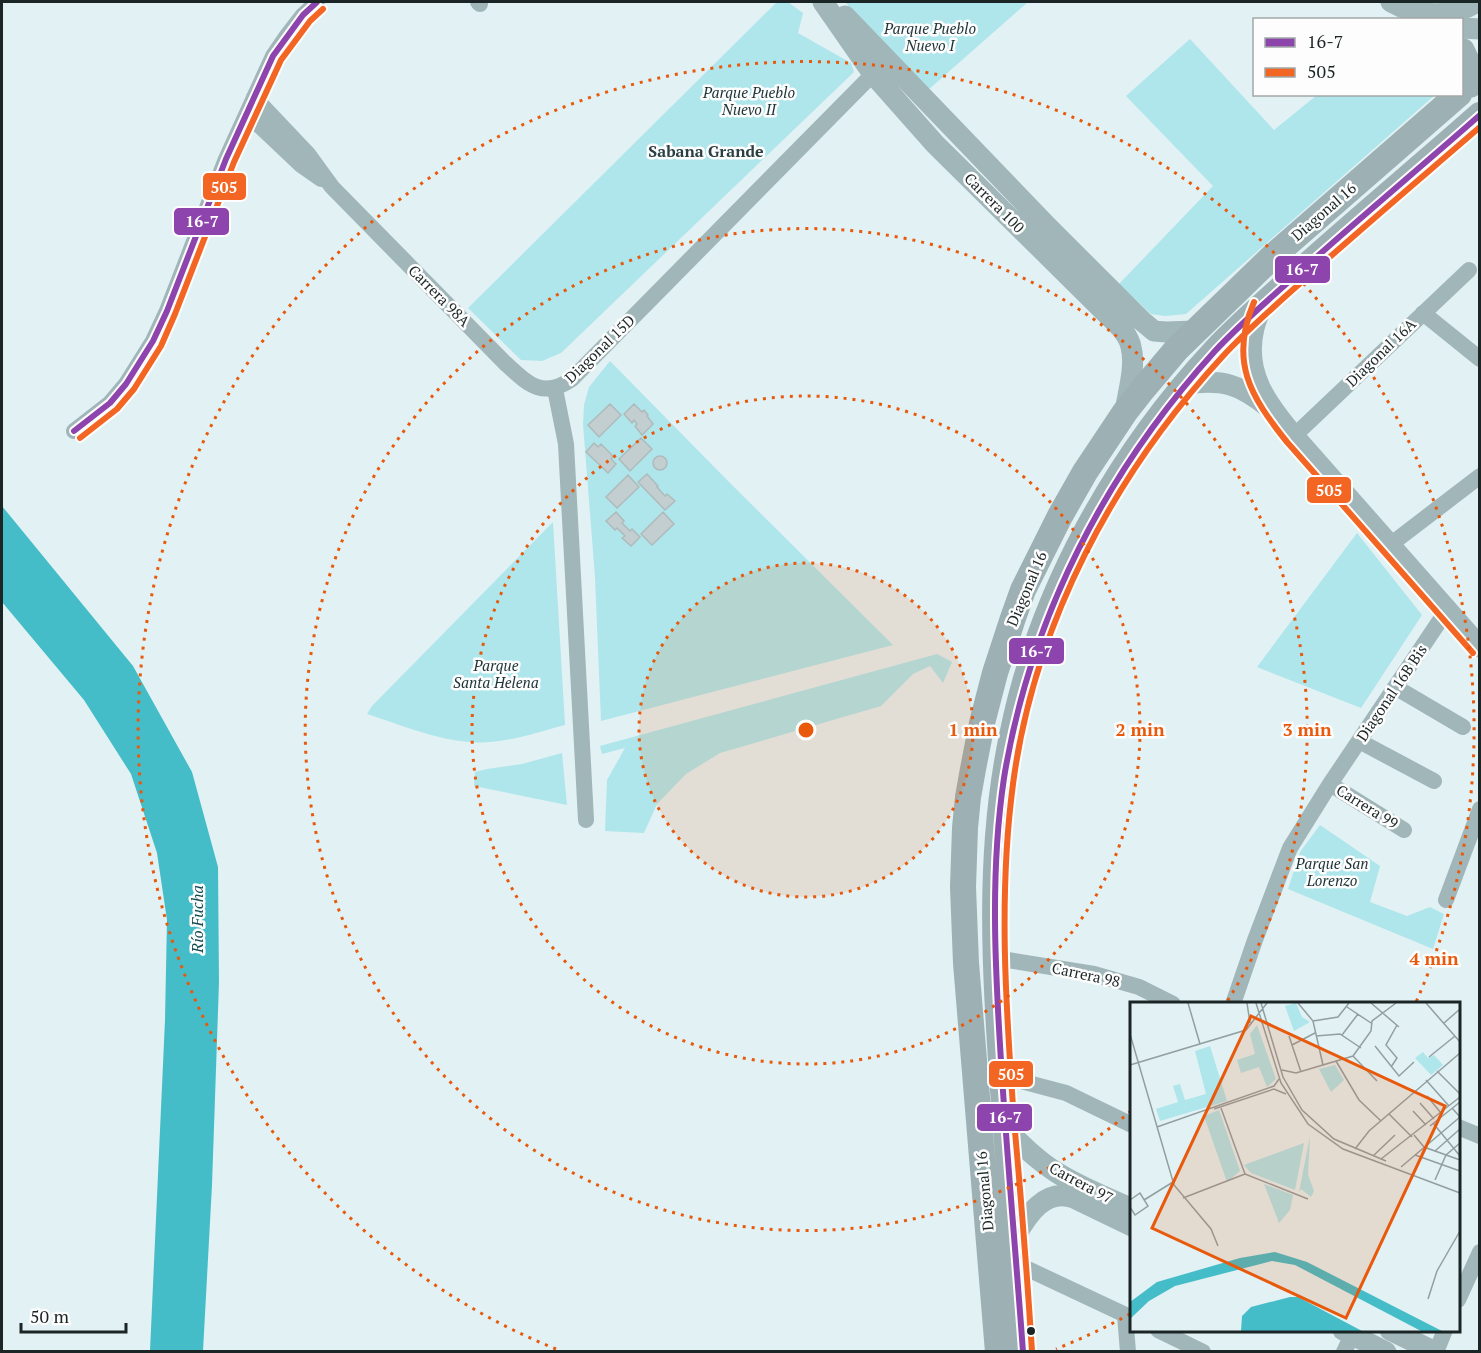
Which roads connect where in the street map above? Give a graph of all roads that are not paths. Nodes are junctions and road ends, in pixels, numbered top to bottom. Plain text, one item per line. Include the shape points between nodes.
1 (317, 2) edge
2 (823, 2) edge
3 (830, 2) edge
4 (1376, 2) edge
5 (1391, 2) edge
6 (1478, 2) edge
7 (1401, 18) edge
8 (1463, 28) edge
9 (1479, 29) edge
10 (1463, 55) edge
11 (873, 74) junction
12 (1467, 87) edge
13 (1457, 96) edge
14 (254, 98) junction
15 (247, 114) junction
16 (1479, 115) edge
17 (332, 187) junction
18 (1038, 232) junction
19 (1469, 270) dead end
20 (1262, 306) junction
21 (1423, 313) junction
22 (1195, 331) junction
23 (1479, 359) edge
24 (1186, 384) junction
25 (555, 389) junction
26 (1274, 411) junction
27 (1125, 412) junction
28 (74, 431) dead end
29 (1294, 436) junction
30 (1479, 476) edge
31 (1390, 545) junction
32 (1447, 610) junction
33 (1479, 647) edge
34 (1395, 687) junction
35 (1463, 727) dead end
36 (1359, 741) junction
37 (1434, 781) dead end
38 (1330, 784) junction
39 (1479, 809) edge
40 (586, 820) dead end
41 (1404, 830) dead end
42 (1446, 900) dead end
43 (995, 958) junction
44 (1169, 1002) edge
45 (1234, 1002) edge
46 (1002, 1076) junction
47 (1130, 1125) edge
48 (1460, 1128) edge
49 (1006, 1129) junction
50 (1479, 1136) edge
51 (1130, 1209) edge
52 (1130, 1226) edge
53 (1015, 1237) junction
54 (1479, 1252) edge
55 (1017, 1264) junction
56 (1460, 1295) edge
57 (1128, 1316) edge
58 (1163, 1332) edge
59 (1394, 1332) edge
60 (1444, 1332) edge
61 (1347, 1339) edge
62 (1195, 1345) edge
63 (998, 1352) edge
64 (1023, 1352) edge
65 (1128, 1352) edge
66 (1386, 1352) edge
67 (1436, 1352) edge

1 - 14 street via 273,56
2 - 11 street, Carrera 100
3 - 18 street, Carrera 100
4 - 7 street
5 - 6 street via 1407,10 1433,14
8 - 9 street
10 - 12 main road via 1470,69
11 - 18 street, Carrera 100 via 935,144
11 - 25 street, Diagonal 15D via 572,379
13 - 22 main road, Diagonal 16 via 1295,236
14 - 15 street
14 - 17 street, Carrera 98A via 308,154
15 - 17 street, Carrera 98A via 301,165
15 - 28 street via 153,341 126,384
16 - 20 main road, Diagonal 16
17 - 25 street, Carrera 98A via 517,374 532,385
18 - 22 street, Carrera 100 via 1154,331
18 - 27 street, Carrera 100 via 1129,339 1133,361
19 - 21 street, Diagonal 16A
20 - 24 main road, Diagonal 16
20 - 26 street via 1254,327 1252,365 1257,383
21 - 23 street
21 - 29 street, Diagonal 16A
22 - 27 main road, Diagonal 16
24 - 26 street via 1222,382 1252,394
24 - 43 main road, Diagonal 16 via 1140,443 1092,522 1040,635 1012,734 1004,779
25 - 40 street, Diagonal 15D via 566,444
26 - 29 street
27 - 63 main road, Diagonal 16 via 1085,472 1023,590 995,673 968,797 963,887 965,945
29 - 31 street
30 - 31 street
31 - 32 street
32 - 33 street
32 - 34 street, Diagonal 16B Bis
34 - 35 street
34 - 36 street, Diagonal 16B Bis
36 - 37 street
36 - 38 street, Diagonal 16B Bis
38 - 41 street, Carrera 99
38 - 45 street, Diagonal 16B Bis via 1290,848
39 - 42 street
43 - 44 street, Carrera 98 via 1094,974 1139,987
43 - 46 main road, Diagonal 16
46 - 47 street via 1066,1093
46 - 49 main road, Diagonal 16
48 - 50 street
49 - 51 street, Carrera 97 via 1054,1171
49 - 53 main road, Diagonal 16
52 - 53 street, Carrera 97 via 1067,1195 1040,1203
53 - 55 main road, Diagonal 16
54 - 56 street
55 - 57 street
55 - 64 main road, Diagonal 16
57 - 65 street
58 - 62 street
59 - 67 street
60 - 67 street
61 - 66 street

